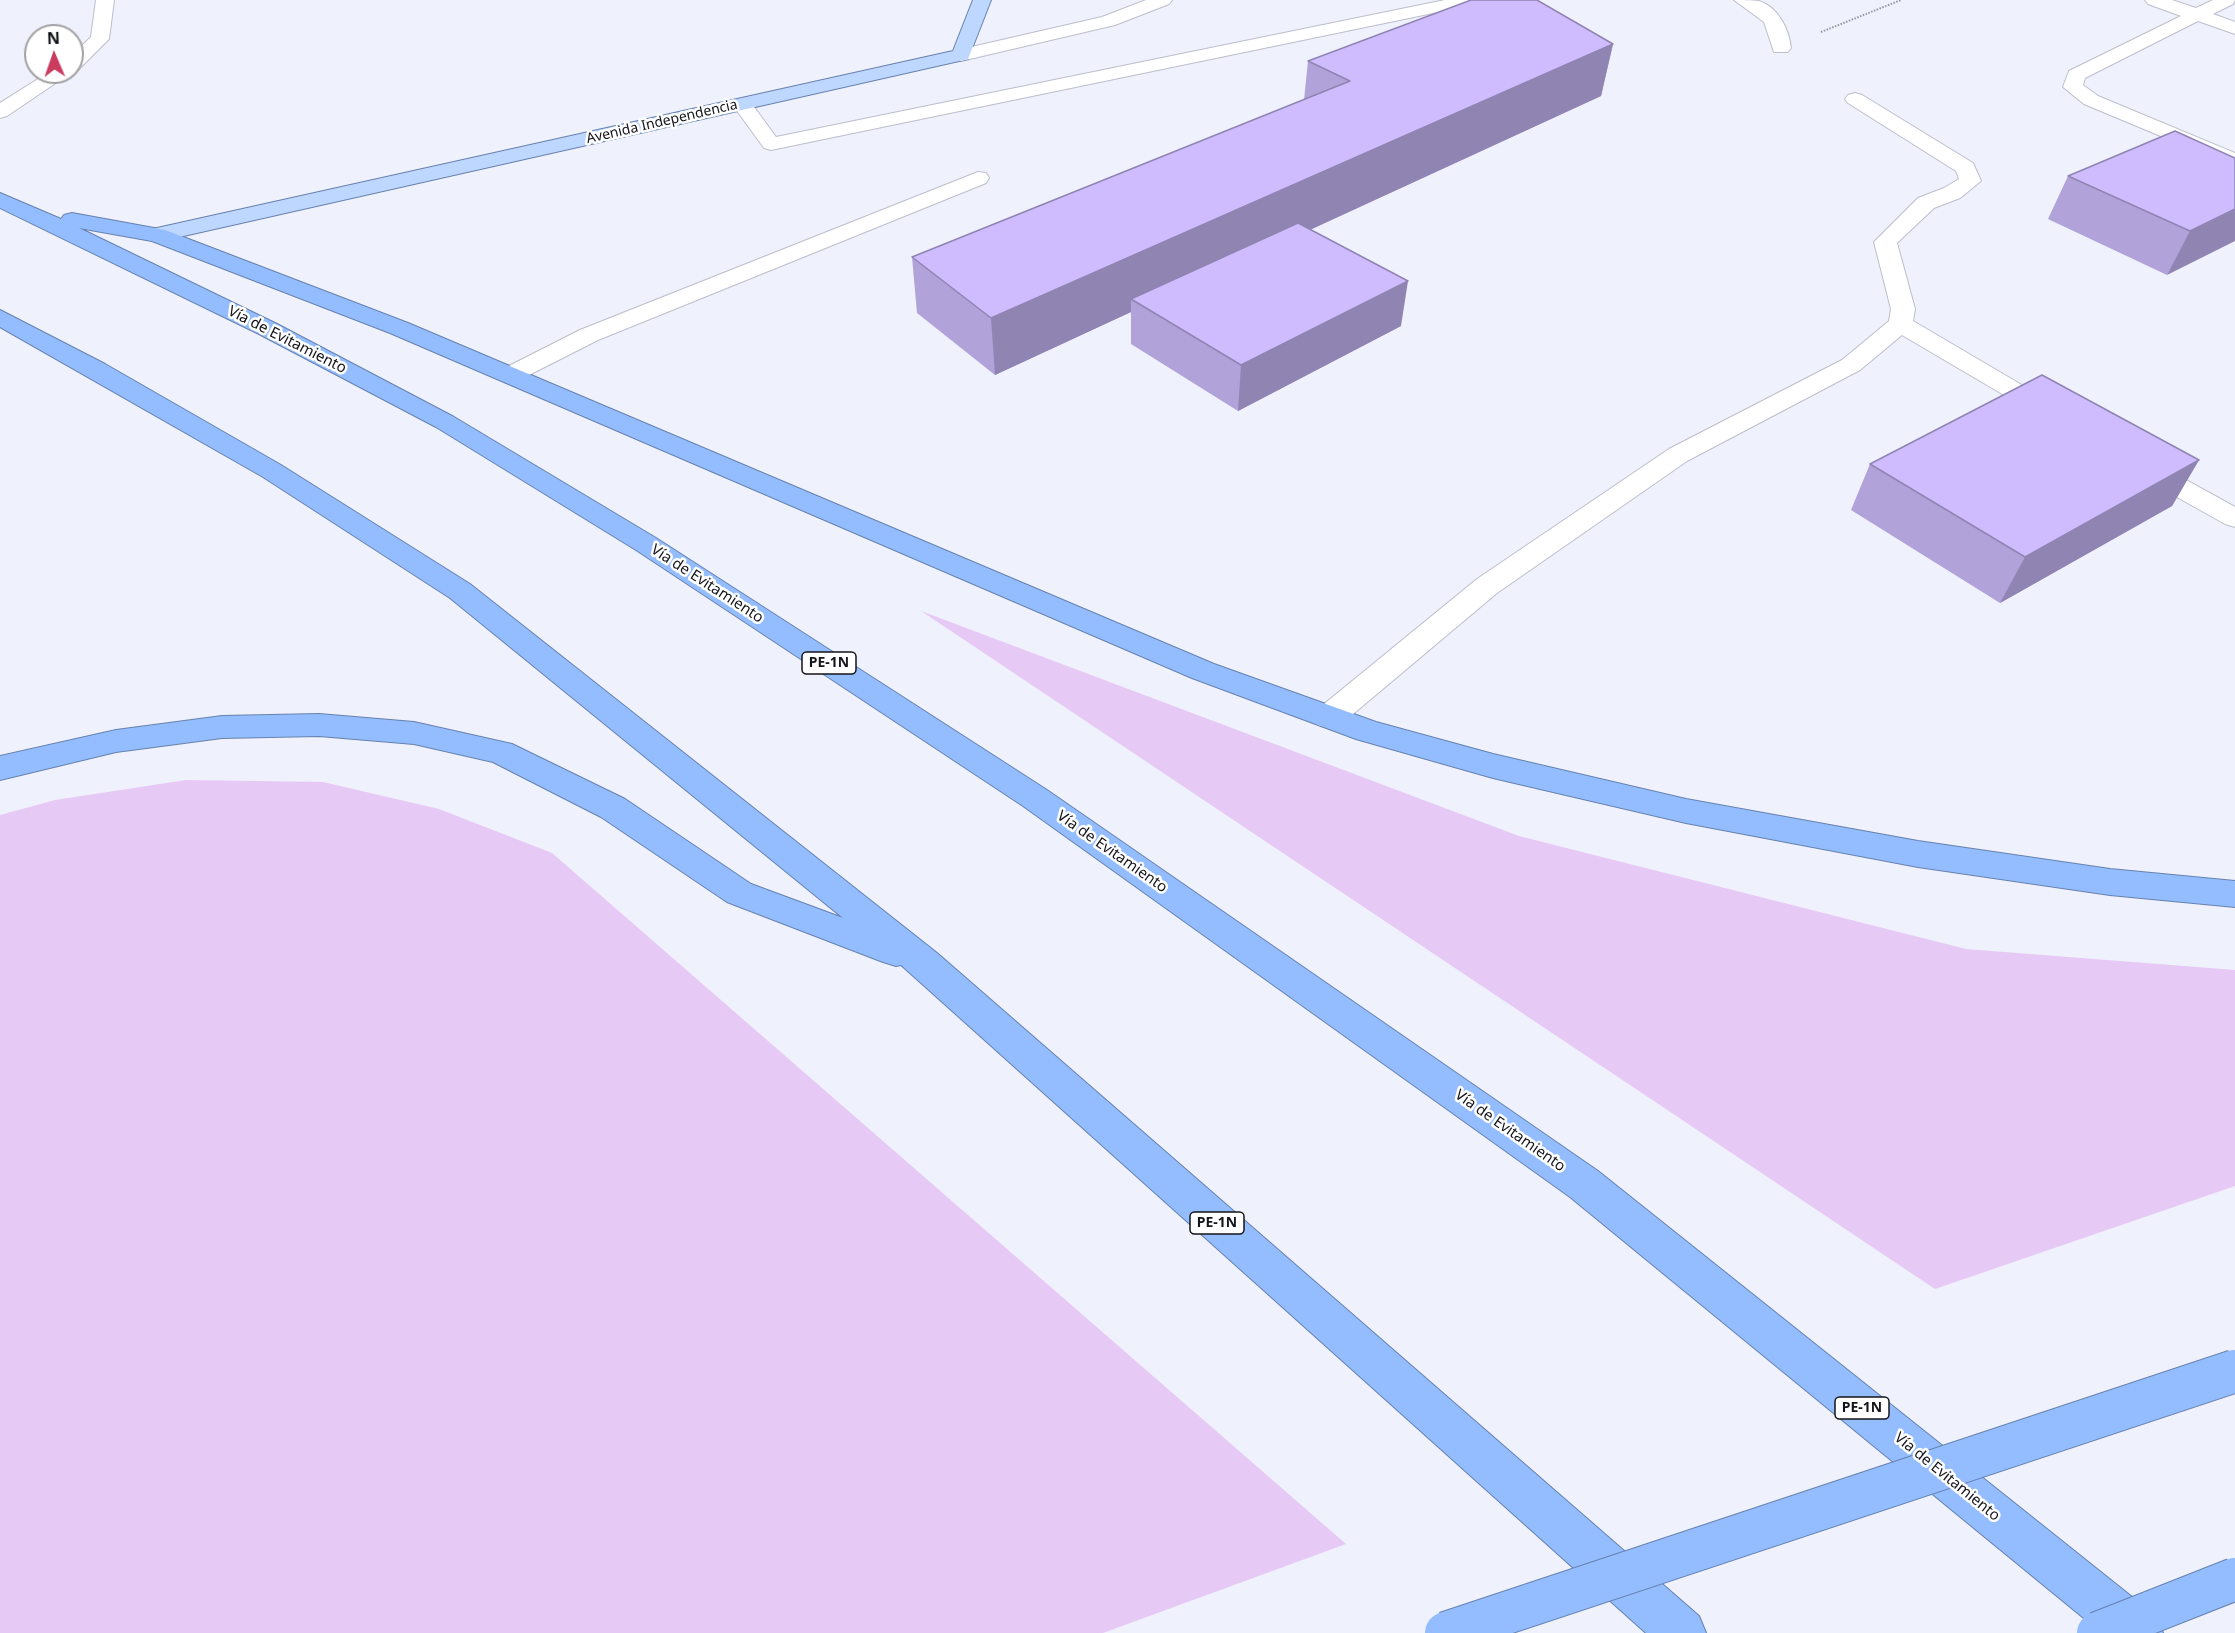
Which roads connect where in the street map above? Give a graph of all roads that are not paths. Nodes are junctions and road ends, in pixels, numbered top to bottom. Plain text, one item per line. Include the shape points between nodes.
1 (105, 0) edge
2 (982, 0) edge
3 (1163, 0) edge
4 (1472, 0) edge
5 (1743, 0) edge
6 (2154, 0) edge
7 (2227, 0) edge
8 (2196, 15) junction
9 (2235, 28) edge
10 (1781, 48) road end
11 (84, 53) edge
12 (961, 55) junction
13 (43, 84) edge
14 (1855, 99) dead end
15 (742, 104) junction
16 (0, 112) edge
17 (2235, 161) edge
18 (978, 178) dead end
19 (0, 200) edge
20 (31, 213) junction
21 (157, 235) junction
22 (0, 317) edge
23 (1901, 324) junction
24 (510, 375) junction
25 (2076, 427) edge
26 (2127, 457) edge
27 (2235, 518) edge
28 (1329, 717) junction
29 (0, 768) edge
30 (2235, 894) edge
31 (924, 963) junction
32 (2235, 1371) edge
33 (2235, 1579) edge
34 (1446, 1633) edge
35 (1682, 1633) edge
36 (2098, 1633) edge
37 (2139, 1633) edge

1 - 11 street via 99,39
2 - 12 main road
3 - 12 street, Avenida Independencia via 1108,21
4 - 15 street via 771,144
5 - 10 street via 1771,18 1781,35
6 - 8 street
7 - 8 street
8 - 9 street
8 - 17 street via 2076,75 2073,87 2091,99
12 - 15 main road, Avenida Independencia
13 - 16 street
14 - 23 street via 1965,168 1970,181 1926,203 1885,242 1903,309
15 - 21 main road, Avenida Independencia
18 - 24 street via 589,335
19 - 20 highway, Vía de Evitamiento / PE-1N
20 - 21 highway
20 - 37 highway, Vía de Evitamiento / PE-1N via 268,329 445,422 646,544 1035,798 1584,1184
21 - 24 highway
22 - 31 highway, PE-1N via 272,471 460,591
23 - 25 street
23 - 28 street via 1851,365 1678,455 1487,586
24 - 28 highway via 1203,671
26 - 27 street
28 - 30 highway via 1493,766 1686,811 1918,854 2110,882
29 - 31 highway via 116,741 222,727 319,724 414,733 501,752 613,808 739,893
31 - 35 highway, PE-1N
32 - 34 highway, bridge
33 - 36 highway, bridge

